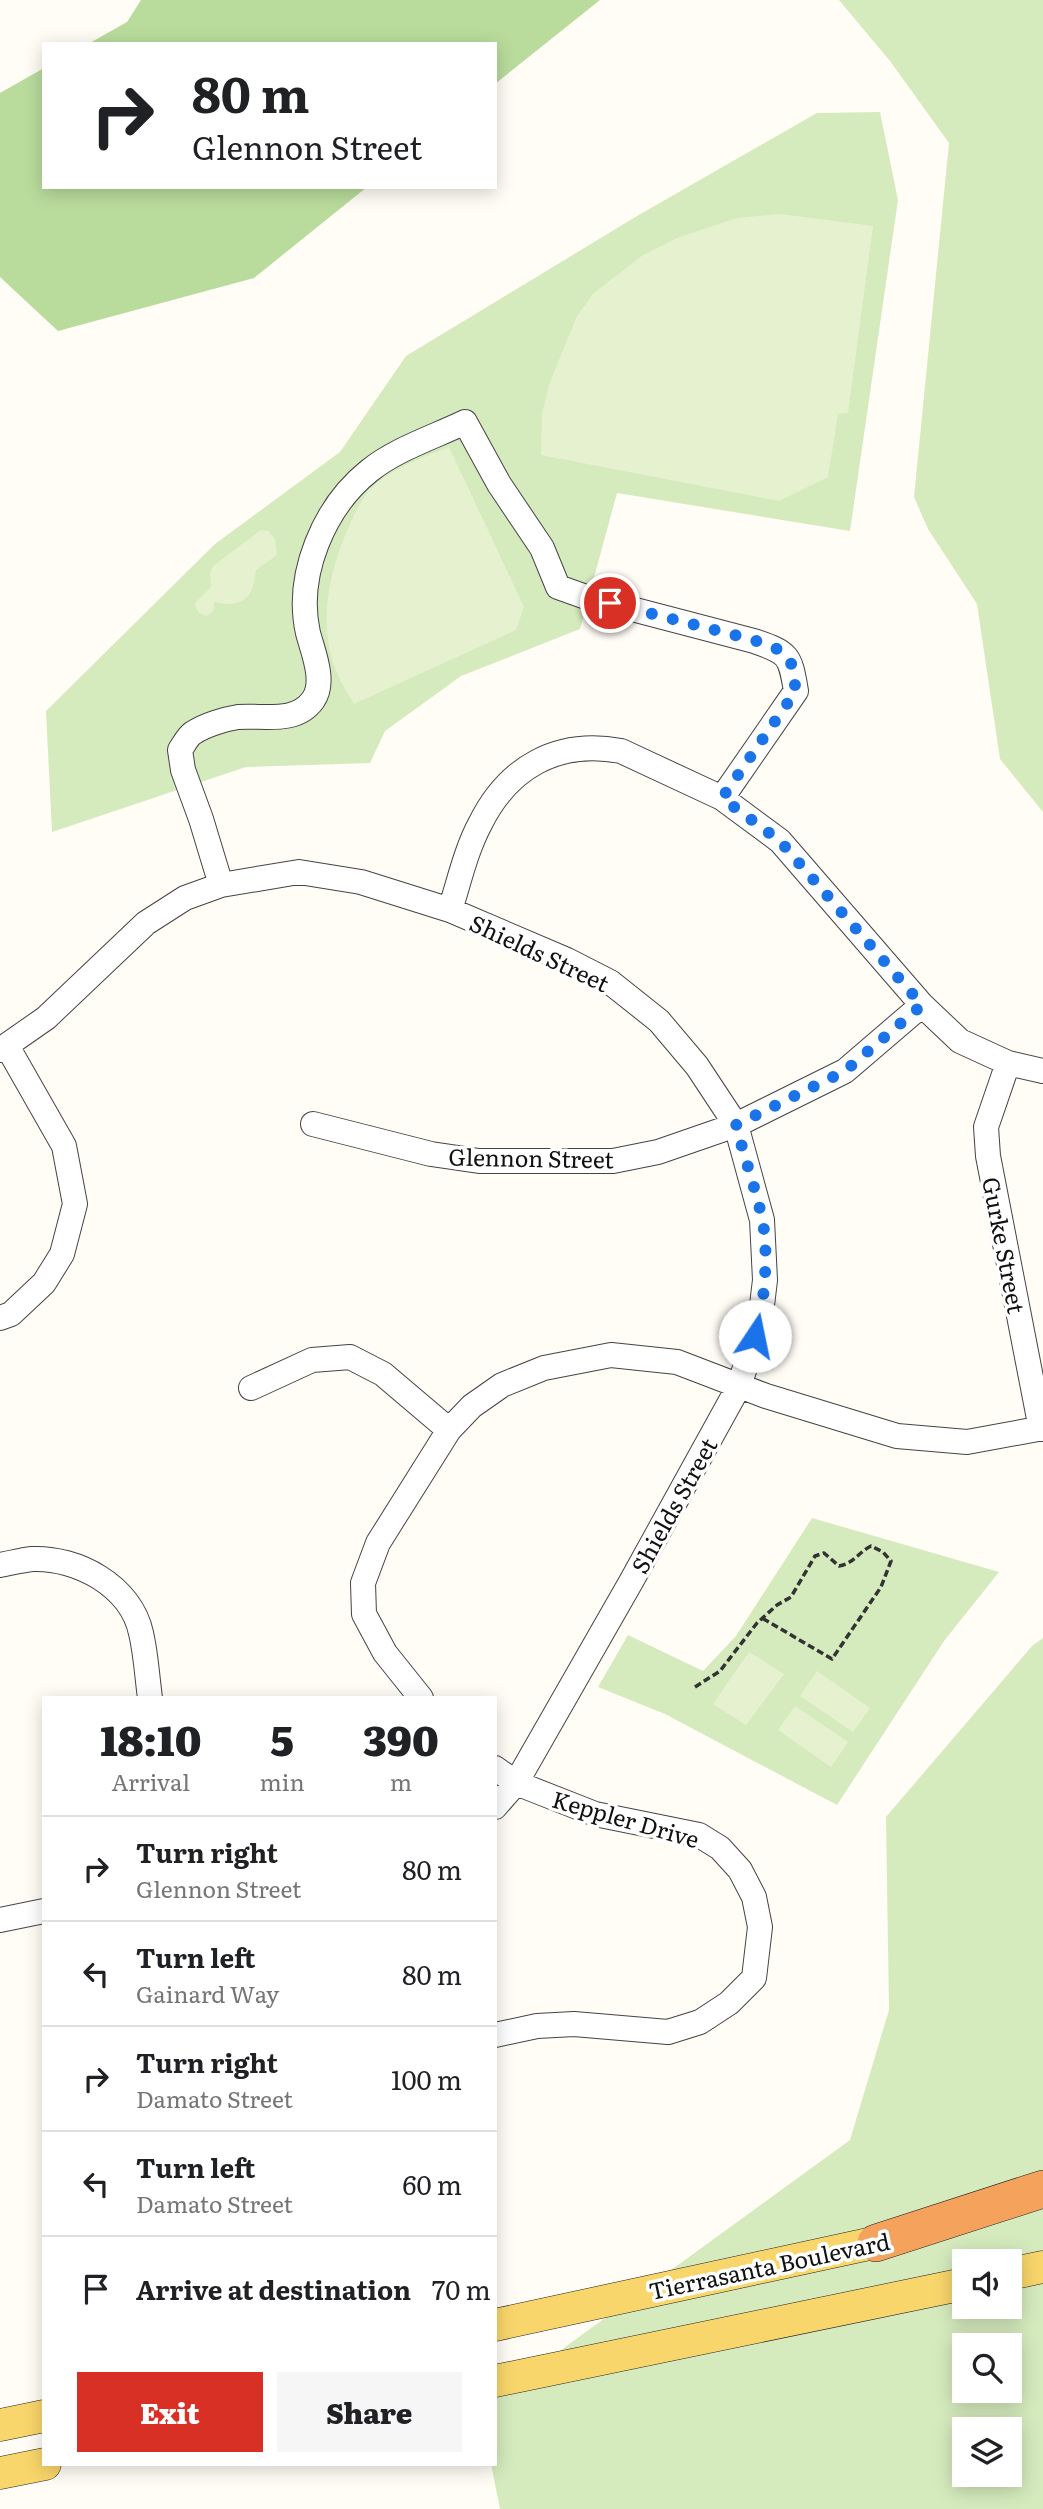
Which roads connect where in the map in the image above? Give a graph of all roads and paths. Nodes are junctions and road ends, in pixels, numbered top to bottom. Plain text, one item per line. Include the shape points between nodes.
1 (722, 798) junction
2 (221, 885) junction
3 (450, 910) junction
4 (922, 1005) junction
5 (4, 1048) edge
6 (1008, 1063) junction
7 (1043, 1071) edge
8 (313, 1124) dead end
9 (736, 1125) junction
10 (0, 1318) edge
11 (739, 1386) junction
12 (251, 1388) dead end
13 (1042, 1428) edge
14 (449, 1430) junction
15 (0, 1565) edge
16 (762, 1618) junction
17 (695, 1687) dead end
18 (150, 1696) edge
19 (419, 1696) edge
20 (497, 1769) edge
21 (516, 1783) junction
22 (497, 1805) edge
23 (42, 1912) edge
24 (0, 1920) edge
25 (497, 2035) edge
26 (1043, 2189) edge
27 (1043, 2207) edge
28 (876, 2243) junction
29 (1043, 2267) edge
30 (1022, 2271) edge
31 (952, 2286) edge
32 (497, 2325) edge
33 (497, 2381) edge
34 (42, 2416) edge
35 (0, 2425) edge
36 (42, 2465) edge
37 (0, 2473) edge

1 - 2 street via 796,691 791,663 780,650 754,640 558,587 541,548 465,422 370,470 350,489 314,547 306,622 320,681 314,699 298,714 237,717 216,723 191,734 180,750
1 - 3 street via 621,751 563,750 513,777 499,794 479,825
1 - 4 street via 780,841
2 - 3 street, Shields Street via 299,872 361,882
2 - 5 street, Shields Street via 185,898 146,923 46,1017
3 - 9 street, Shields Street via 610,982 659,1021 697,1066
4 - 6 street via 960,1041
4 - 9 street, Glennon Street via 845,1071
5 - 10 street via 64,1146 75,1204 62,1254 44,1283 11,1314
6 - 7 street
6 - 13 street, Gurke Street via 986,1127 988,1156
8 - 9 street, Glennon Street via 431,1154 480,1161 613,1161 658,1152
9 - 11 street, Shields Street via 762,1220 765,1280 760,1321
11 - 13 street via 897,1436 967,1442
11 - 14 street via 677,1362 611,1355 544,1368 502,1385 471,1406
11 - 21 street, Shields Street
12 - 14 street via 312,1360 350,1357 383,1374
14 - 19 street via 378,1543 363,1583 364,1614 385,1653
15 - 18 street via 32,1559 63,1562 88,1571 115,1590 141,1631
16 - 16 path via 791,1597 815,1556 824,1553 839,1566 847,1565 871,1546 891,1561 881,1587 832,1658
16 - 17 path via 720,1671
20 - 21 street, Keppler Drive
21 - 22 street, Shields Street
21 - 25 street, Keppler Drive via 595,1814 699,1835 720,1848 740,1870 754,1897 760,1927 754,1978 729,2003 692,2025 668,2032 549,2025
23 - 24 street
26 - 28 highway
27 - 28 main road, Tierrasanta Boulevard
28 - 32 main road, Tierrasanta Boulevard
29 - 30 main road
31 - 33 main road
34 - 35 main road
36 - 37 main road

